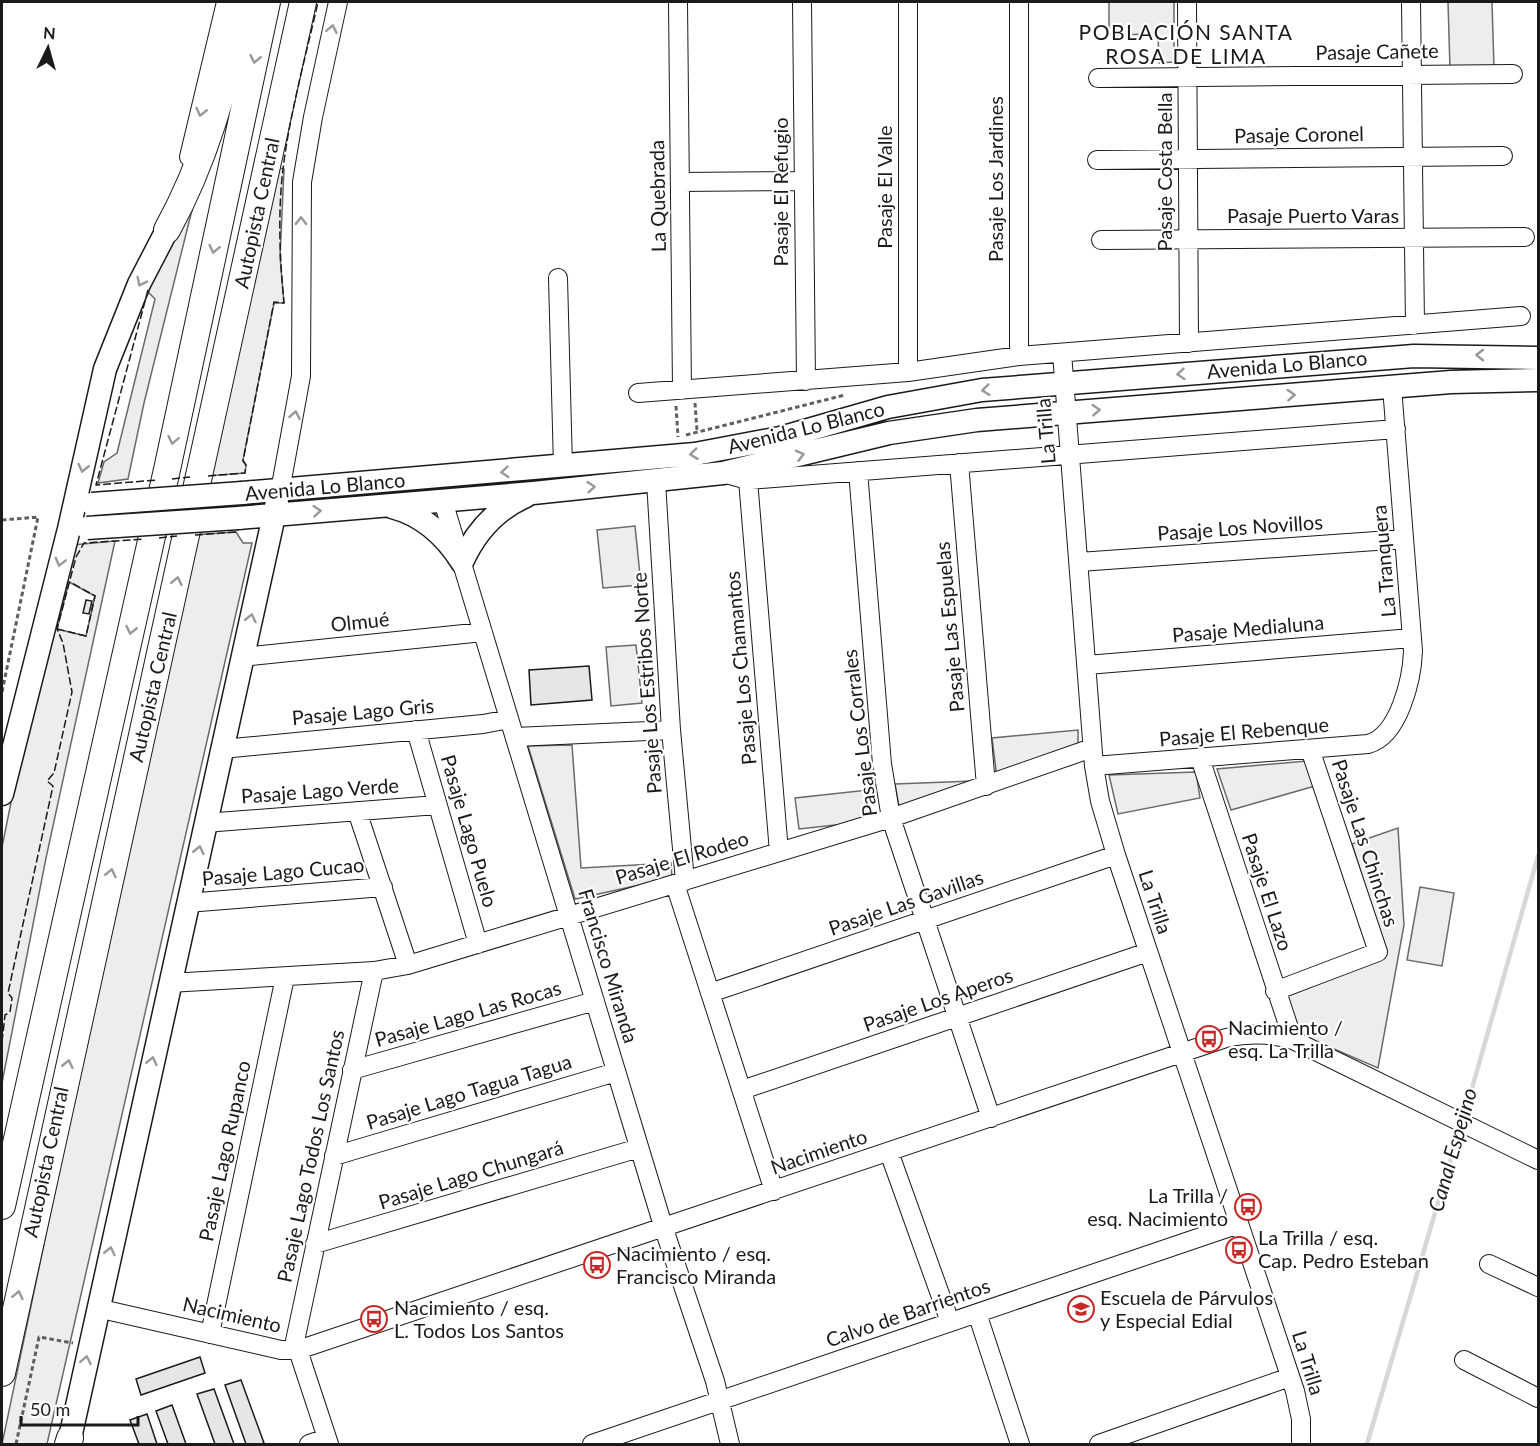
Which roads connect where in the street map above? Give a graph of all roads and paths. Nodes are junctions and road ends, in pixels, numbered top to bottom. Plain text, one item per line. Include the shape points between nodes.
1 (226, 2) edge
2 (245, 2) edge
3 (267, 2) edge
4 (303, 2) edge
5 (338, 2) edge
6 (678, 2) edge
7 (802, 2) edge
8 (908, 2) edge
9 (1019, 2) edge
10 (1186, 2) edge
11 (1411, 2) edge
12 (1513, 74) dead end
13 (1412, 75) junction
14 (1187, 77) junction
15 (1098, 78) dead end
16 (1413, 156) junction
17 (1503, 156) dead end
18 (1188, 159) junction
19 (1097, 160) dead end
20 (804, 181) junction
21 (680, 182) junction
22 (168, 230) junction
23 (1525, 237) dead end
24 (1414, 238) junction
25 (1188, 239) junction
26 (1101, 240) dead end
27 (558, 278) dead end
28 (1521, 316) dead end
29 (1415, 325) junction
30 (1189, 343) junction
31 (1062, 353) junction
32 (1019, 356) junction
33 (1539, 358) edge
34 (908, 372) junction
35 (1539, 380) edge
36 (806, 381) junction
37 (1065, 383) junction
38 (1392, 387) junction
39 (684, 390) junction
40 (638, 393) dead end
41 (1068, 413) junction
42 (1396, 429) junction
43 (697, 432) dead end
44 (678, 437) dead end
45 (1071, 455) junction
46 (959, 464) junction
47 (563, 467) junction
48 (858, 471) junction
49 (723, 473) junction
50 (422, 479) junction
51 (748, 480) junction
52 (656, 481) junction
53 (280, 491) junction
54 (533, 493) junction
55 (443, 501) junction
56 (83, 505) junction
57 (385, 506) junction
58 (274, 515) junction
59 (2, 520) edge
60 (78, 528) junction
61 (1404, 539) junction
62 (462, 562) junction
63 (1079, 562) junction
64 (483, 632) junction
65 (1412, 638) junction
66 (242, 657) junction
67 (1087, 665) junction
68 (2, 692) edge
69 (512, 728) junction
70 (1392, 728) joint
71 (416, 730) junction
72 (671, 730) junction
73 (222, 749) junction
74 (1310, 749) junction
75 (1093, 757) junction
76 (1200, 758) junction
77 (986, 786) junction
78 (2, 794) edge
79 (438, 805) junction
80 (357, 811) junction
81 (891, 818) junction
82 (205, 823) junction
83 (779, 852) junction
84 (1116, 855) junction
85 (680, 883) junction
86 (383, 887) junction
87 (187, 903) junction
88 (569, 915) junction
89 (925, 920) junction
90 (478, 944) junction
91 (1148, 952) junction
92 (408, 964) junction
93 (374, 971) junction
94 (285, 977) junction
95 (170, 983) junction
96 (1275, 991) junction
97 (710, 993) junction
98 (595, 1001) junction
99 (958, 1017) junction
100 (1293, 1040) junction
101 (1183, 1054) junction
102 (352, 1070) junction
103 (616, 1072) junction
104 (742, 1090) junction
105 (991, 1118) junction
106 (639, 1148) junction
107 (889, 1152) junction
108 (334, 1156) junction
109 (1539, 1160) edge
110 (774, 1191) junction
111 (2, 1206) edge
112 (1239, 1224) junction
113 (664, 1229) junction
114 (315, 1244) junction
115 (1489, 1264) dead end
116 (1539, 1287) edge
117 (97, 1308) junction
118 (977, 1313) junction
119 (951, 1322) junction
120 (210, 1334) junction
121 (89, 1347) junction
122 (298, 1350) junction
123 (1464, 1360) dead end
124 (2, 1373) edge
125 (1290, 1377) junction
126 (1539, 1398) edge
127 (719, 1401) junction
128 (328, 1441) edge
129 (69, 1442) edge
130 (1109, 1443) edge
131 (16, 1444) edge
132 (309, 1444) edge
133 (592, 1444) edge
134 (730, 1444) edge
135 (1020, 1444) edge
136 (1301, 1444) edge

1 -> 22 street via 197,129
2 - 22 highway via 214,126
3 -> 111 highway, Autopista Central
124 -> 4 highway, Autopista Central
53 -> 5 street via 301,376 302,182
6 - 21 street, La Quebrada
7 - 20 street, Pasaje El Refugio
8 - 34 street, Pasaje El Valle
9 - 32 street, Pasaje Los Jardines
10 - 14 street, Pasaje Costa Bella
11 - 13 street
12 - 13 street, Pasaje Cañete
13 - 14 street, Pasaje Cañete
13 - 16 street
14 - 15 street, Pasaje Cañete
14 - 18 street, Pasaje Costa Bella
16 - 17 street, Pasaje Coronel
16 - 18 street, Pasaje Coronel
16 - 24 street
18 - 19 street, Pasaje Coronel
18 - 25 street, Pasaje Costa Bella
20 - 21 street
20 - 36 street, Pasaje El Refugio
21 - 39 street, La Quebrada
22 -> 56 main road via 130,305 105,369
23 - 24 street, Pasaje Puerto Varas
24 - 25 street, Pasaje Puerto Varas
24 - 29 street
25 - 26 street, Pasaje Puerto Varas
25 - 30 street, Pasaje Costa Bella
27 - 47 street
28 - 29 street, Avenida Lo Blanco
29 - 30 street, Avenida Lo Blanco
30 - 31 street, Avenida Lo Blanco
31 - 32 street, Avenida Lo Blanco
31 - 37 street, La Trilla
32 - 34 street, Avenida Lo Blanco
33 -> 37 main road, Avenida Lo Blanco via 1414,356
34 - 36 street, Avenida Lo Blanco
35 - 38 main road, Avenida Lo Blanco
36 - 39 street, Avenida Lo Blanco
37 - 41 street, La Trilla
37 -> 47 main road, Avenida Lo Blanco via 923,399 726,449
41 -> 38 main road, Avenida Lo Blanco
38 - 42 street, La Tranquera
39 - 40 street, Avenida Lo Blanco
39 - 43 path
39 - 44 path
41 - 45 street, La Trilla
49 -> 41 main road, Avenida Lo Blanco via 917,428
42 - 45 street, Avenida Lo Blanco
42 - 61 street, La Tranquera
45 - 46 street, Avenida Lo Blanco
45 - 63 street, La Trilla
46 - 48 street, Avenida Lo Blanco
46 - 77 street, Pasaje Las Espuelas
47 -> 50 main road, Avenida Lo Blanco
48 - 51 street, Avenida Lo Blanco
48 - 81 street, Pasaje Los Corrales via 882,764
49 - 51 street, Avenida Lo Blanco
49 - 52 main road, Avenida Lo Blanco
50 - 53 main road, Avenida Lo Blanco
50 - 55 main road via 437,489
51 - 83 street, Pasaje Los Chamantos
54 -> 52 main road, Avenida Lo Blanco
52 - 72 street, Pasaje Los Estribos Norte
53 - 56 main road, Avenida Lo Blanco, bridge
53 - 58 main road
54 - 55 main road, Avenida Lo Blanco
54 - 62 main road via 494,517 474,538
55 - 57 main road, Avenida Lo Blanco
55 - 62 street, Francisco Miranda
56 - 60 main road
58 -> 57 main road, Avenida Lo Blanco
57 - 62 main road via 415,515 428,524
58 - 60 main road, Avenida Lo Blanco, bridge
66 -> 58 main road
59 - 68 path via 38,517
60 -> 78 main road
61 - 63 street, Pasaje Los Novillos
61 - 65 street, La Tranquera
62 - 64 street, Francisco Miranda
63 - 67 street, La Trilla
64 - 66 street, Olmué
64 - 69 street, Francisco Miranda
65 - 67 street, Pasaje Medialuna
65 - 70 street, La Tranquera via 1410,678
66 - 73 main road
67 - 75 street, La Trilla
69 - 71 street, Pasaje Lago Gris
69 - 72 street, Pasaje Lago Gris
69 - 88 street, Francisco Miranda
70 - 74 street, Pasaje El Rebenque via 1368,744
71 - 73 street, Pasaje Lago Gris
71 - 79 street, Pasaje Lago Puelo
72 - 85 street, Pasaje Los Estribos Norte
73 - 82 main road
74 - 76 street, Pasaje El Rebenque
74 - 96 street, Pasaje Las Chinchas via 1378,952
75 - 76 street, Pasaje El Rebenque
75 - 77 street, Pasaje El Rodeo
75 - 84 street, La Trilla via 1100,801
76 - 96 street, Pasaje El Lazo
77 - 81 street, Pasaje El Rodeo
79 - 80 street, Pasaje Lago Verde
79 - 90 street, Pasaje Lago Puelo
80 - 82 street, Pasaje Lago Verde
80 - 86 street
81 - 83 street, Pasaje El Rodeo
81 - 89 street, Pasaje Los Corrales
87 -> 82 main road
83 - 85 street, Pasaje El Rodeo
84 - 89 street, Pasaje Las Gavillas
84 - 91 street, La Trilla
85 - 88 street, Pasaje El Rodeo
85 - 97 street, Pasaje Los Estribos Norte
86 - 87 street, Pasaje Lago Cucao
86 - 92 street
87 - 95 main road
88 - 90 street, Pasaje El Rodeo
88 - 98 street, Francisco Miranda
89 - 97 street, Pasaje Las Gavillas
89 - 99 street, Pasaje Los Corrales
90 - 92 street, Pasaje El Rodeo
91 - 99 street, Pasaje Los Aperos
91 - 101 street, La Trilla
92 - 93 street, Pasaje El Rodeo
93 - 94 street, Pasaje El Rodeo
93 - 102 street, Pasaje Lago Todos Los Santos
94 - 95 street, Pasaje El Rodeo
94 - 120 street, Pasaje Lago Rupanco
117 -> 95 main road
96 - 100 street, Pasaje El Lazo
97 - 104 street, Pasaje Los Estribos Norte
98 - 102 street, Pasaje Lago Las Rocas
98 - 103 street, Francisco Miranda
99 - 104 street, Pasaje Los Aperos
99 - 105 street, Pasaje Los Corrales
100 - 101 street, Nacimiento via 1250,1034 1226,1038
100 - 109 street, Nacimiento
101 - 105 street, Nacimiento
101 - 112 street, La Trilla
102 - 108 street, Pasaje Lago Todos Los Santos
103 - 106 street, Francisco Miranda
103 - 108 street, Pasaje Lago Tagua Tagua
104 - 110 street, Pasaje Los Estribos Norte
105 - 107 street, Nacimiento
106 - 113 street, Francisco Miranda
106 - 114 street, Pasaje Lago Chungará
107 - 110 street, Nacimiento
107 - 119 street
108 - 114 street, Pasaje Lago Todos Los Santos
110 - 113 street, Nacimiento
112 - 118 street, Calvo de Barrientos
112 - 125 street, La Trilla
113 - 122 street, Nacimiento
113 - 127 street, Francisco Miranda
114 - 122 street, Pasaje Lago Todos Los Santos via 295,1341
115 - 116 street
117 - 120 street, Nacimiento
117 - 121 main road
118 - 119 street, Calvo de Barrientos
118 - 135 street
119 - 127 street, Calvo de Barrientos
120 - 122 street, Nacimiento via 281,1350
129 -> 121 main road
121 - 131 path via 39,1337
122 - 128 street
123 - 126 street
125 - 130 street
125 - 136 street, La Trilla via 1301,1419
127 - 133 street, Calvo de Barrientos
127 - 134 street, Francisco Miranda
128 - 132 street

